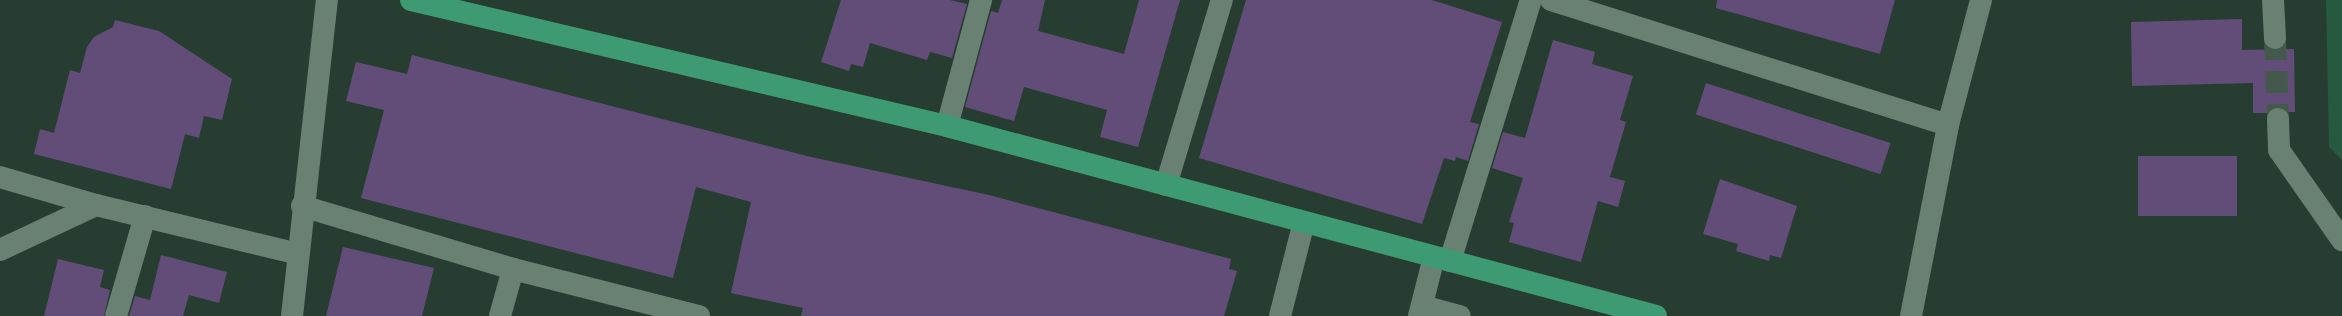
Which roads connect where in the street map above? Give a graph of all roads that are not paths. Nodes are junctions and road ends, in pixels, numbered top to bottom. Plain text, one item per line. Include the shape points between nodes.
1 (327, 0) edge
2 (413, 0) edge
3 (981, 0) edge
4 (1222, 0) edge
5 (1531, 0) edge
6 (1551, 0) edge
7 (1981, 0) edge
8 (2273, 0) edge
9 (2274, 38) tunnel mouth
10 (2278, 119) tunnel mouth
11 (1948, 125) junction
12 (947, 126) junction
13 (0, 177) edge
14 (1166, 185) junction
15 (96, 205) junction
16 (302, 206) junction
17 (145, 216) junction
18 (1304, 222) junction
19 (2342, 240) edge
20 (0, 250) edge
21 (298, 254) junction
22 (1442, 259) junction
23 (513, 269) junction
24 (1609, 310) edge
25 (1421, 311) edge
26 (116, 316) edge
27 (292, 316) edge
28 (500, 316) edge
29 (699, 316) edge
30 (1280, 316) edge
31 (1460, 316) edge
32 (1656, 316) edge
33 (1911, 316) edge

1 - 16 street
2 - 12 main road
3 - 12 street
4 - 14 street
5 - 22 street
6 - 11 street
7 - 11 street
8 - 9 street
10 - 19 street via 2279,150
11 - 33 street
12 - 14 main road
13 - 15 street
14 - 18 main road
15 - 17 street
15 - 20 street
16 - 21 street
16 - 23 street
17 - 21 street
17 - 26 street
18 - 22 main road
18 - 30 street
21 - 27 street
22 - 24 main road
22 - 25 street
23 - 28 street
23 - 29 street
24 - 32 main road
25 - 31 street

